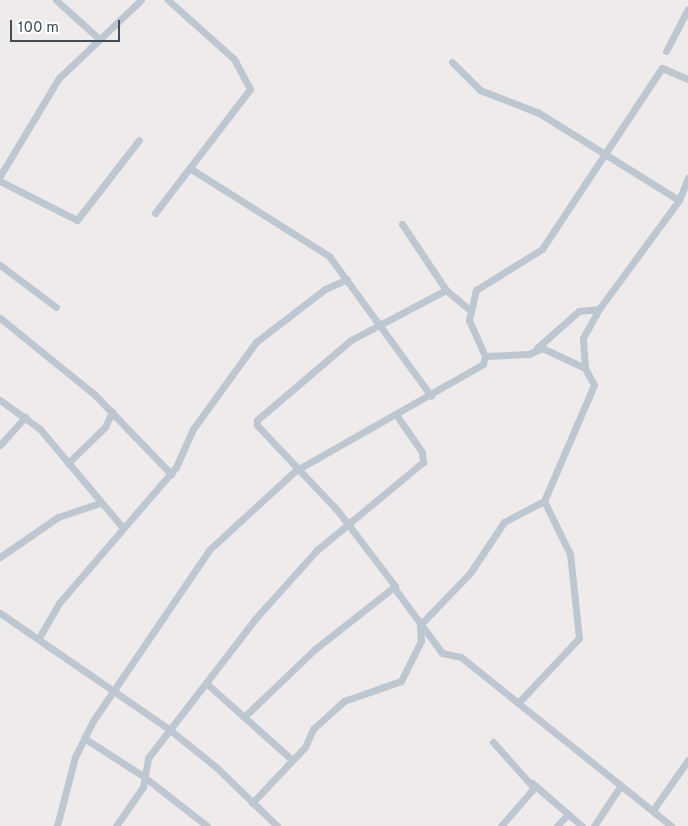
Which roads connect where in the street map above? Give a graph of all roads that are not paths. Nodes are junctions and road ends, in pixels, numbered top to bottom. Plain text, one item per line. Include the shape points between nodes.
1 (56, 0) edge
2 (141, 0) edge
3 (168, 0) edge
4 (688, 9) edge
5 (98, 38) junction
6 (666, 51) dead end
7 (452, 62) dead end
8 (688, 79) edge
9 (138, 140) dead end
10 (603, 155) junction
11 (190, 169) junction
12 (0, 176) edge
13 (688, 178) edge
14 (0, 181) edge
15 (679, 200) junction
16 (155, 213) dead end
17 (402, 224) dead end
18 (0, 265) edge
19 (347, 279) junction
20 (446, 290) junction
21 (56, 307) dead end
22 (599, 308) junction
23 (470, 310) junction
24 (0, 318) edge
25 (381, 322) junction
26 (529, 354) junction
27 (485, 356) junction
28 (585, 368) junction
29 (431, 396) junction
30 (0, 400) edge
31 (112, 412) junction
32 (397, 416) junction
33 (25, 417) junction
34 (0, 445) edge
35 (68, 463) junction
36 (295, 470) junction
37 (171, 474) junction
38 (544, 501) junction
39 (100, 503) junction
40 (348, 524) junction
41 (123, 528) junction
42 (0, 557) edge
43 (395, 589) junction
44 (0, 613) edge
45 (420, 625) junction
46 (40, 636) junction
47 (206, 684) junction
48 (113, 691) junction
49 (518, 703) junction
50 (244, 717) junction
51 (170, 730) junction
52 (84, 738) junction
53 (493, 742) dead end
54 (292, 760) junction
55 (688, 760) edge
56 (143, 776) junction
57 (532, 783) junction
58 (621, 785) junction
59 (252, 802) junction
60 (652, 810) junction
61 (567, 815) junction
62 (57, 826) edge
63 (116, 826) edge
64 (207, 826) edge
65 (277, 826) edge
66 (501, 826) edge
67 (557, 826) edge
68 (582, 826) edge
69 (594, 826) edge
70 (671, 826) edge

1 - 5 street
2 - 5 street
3 - 11 street via 234,59 250,83 250,89
4 - 6 street
5 - 12 street via 59,78
7 - 10 street via 480,90 539,113
8 - 10 street via 662,68
9 - 14 street via 77,220
10 - 15 street
10 - 23 street via 542,249 476,290
11 - 16 street
11 - 19 street via 329,256
13 - 15 street
15 - 22 street
17 - 20 street
18 - 21 street
19 - 25 street
19 - 37 street via 326,289 256,342 193,429
20 - 23 street
20 - 25 street
22 - 26 street via 579,311
22 - 28 street via 583,338
23 - 27 street via 469,320
24 - 31 street
25 - 29 street
25 - 36 street via 333,355 257,420
26 - 27 street
26 - 28 street via 542,348
27 - 29 street via 476,370
28 - 38 street via 594,385
29 - 32 street
30 - 33 street
31 - 35 street via 105,427
31 - 37 street
32 - 36 street
32 - 40 street via 422,452 423,462
33 - 34 street
33 - 35 street
35 - 39 street
36 - 40 street
36 - 48 street via 208,550
37 - 41 street
38 - 45 street via 504,522 470,573
38 - 49 street via 570,554 579,638
39 - 41 street
39 - 42 street via 58,517
40 - 43 street
40 - 47 street via 303,563
41 - 46 street via 60,602
43 - 45 street
43 - 50 street via 315,649
44 - 46 street
45 - 49 street via 442,654 461,657
45 - 54 street via 421,641 401,681 344,701 313,729
46 - 48 street
47 - 50 street
47 - 51 street
48 - 51 street
48 - 52 street
49 - 58 street
50 - 54 street
51 - 56 street via 148,758
51 - 59 street
52 - 56 street
52 - 62 street
53 - 57 street
54 - 59 street
55 - 60 street
56 - 63 street via 139,795
56 - 64 street
57 - 61 street
57 - 66 street via 534,788
58 - 60 street
58 - 69 street
59 - 65 street
60 - 70 street
61 - 67 street
61 - 68 street

